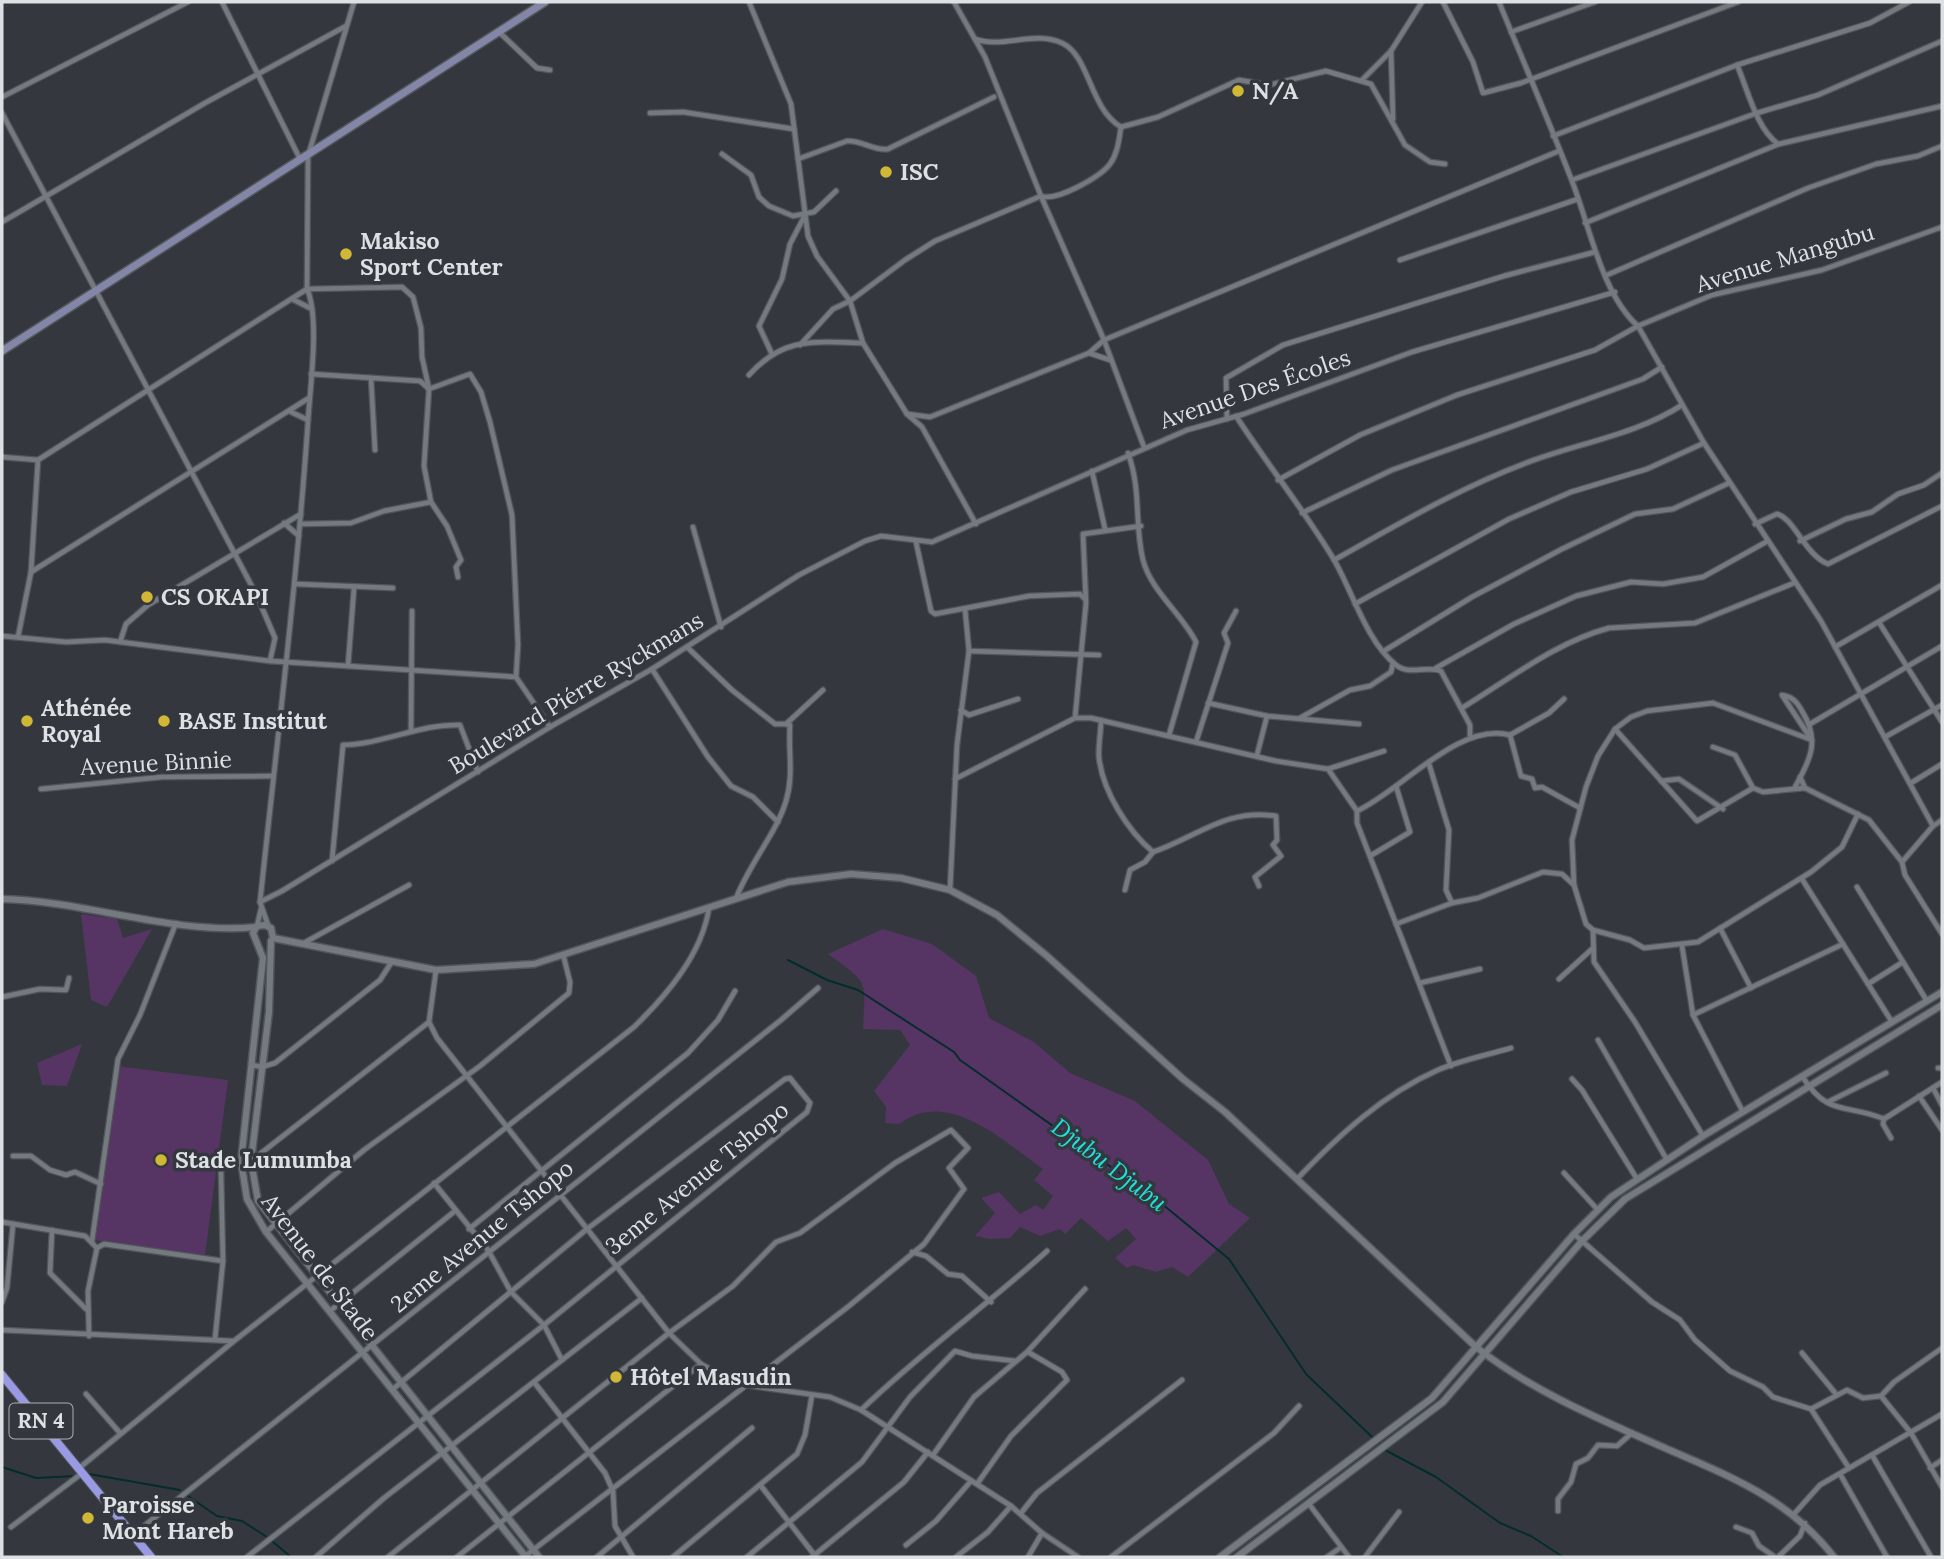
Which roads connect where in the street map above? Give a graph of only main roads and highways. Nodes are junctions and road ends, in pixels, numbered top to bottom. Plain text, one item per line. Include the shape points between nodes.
1 (545, 2) edge
2 (2, 351) edge
3 (2, 1375) edge
4 (151, 1557) edge

1 - 2 main road
3 - 4 highway, RN 4

